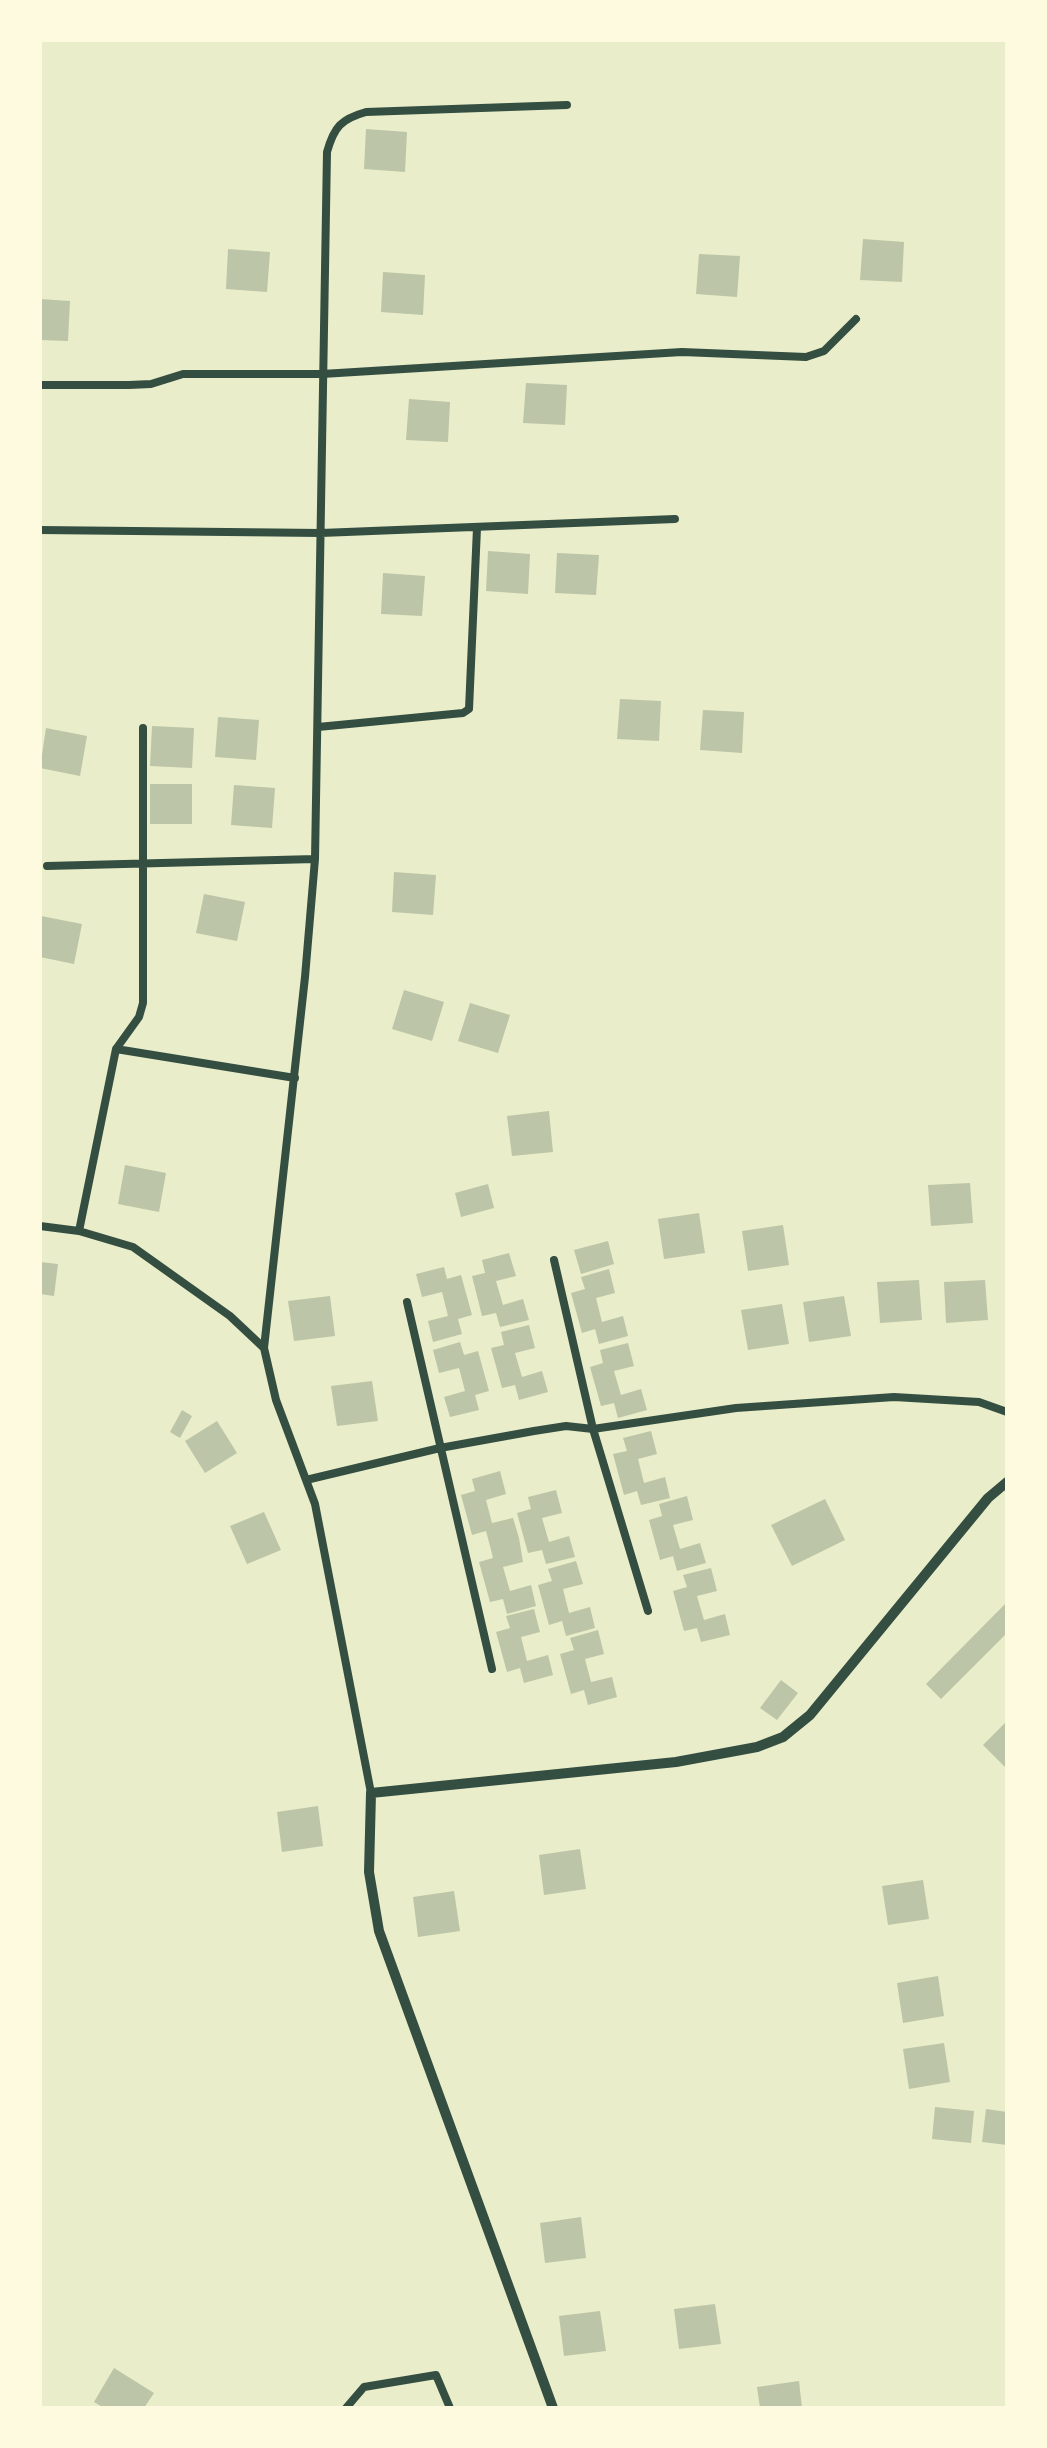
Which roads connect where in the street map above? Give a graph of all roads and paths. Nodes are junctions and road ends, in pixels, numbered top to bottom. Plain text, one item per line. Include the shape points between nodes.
1 (567, 105) dead end
2 (856, 318) dead end
3 (322, 374) junction
4 (40, 385) edge
5 (675, 519) dead end
6 (477, 528) junction
7 (40, 530) edge
8 (321, 533) junction
9 (318, 727) junction
10 (143, 728) dead end
11 (315, 859) junction
12 (142, 863) junction
13 (47, 866) dead end
14 (116, 1049) junction
15 (295, 1078) junction
16 (40, 1226) edge
17 (79, 1231) junction
18 (554, 1260) dead end
19 (407, 1302) dead end
20 (264, 1348) junction
21 (1007, 1412) edge
22 (593, 1429) junction
23 (440, 1448) junction
24 (306, 1480) junction
25 (1007, 1482) edge
26 (648, 1611) dead end
27 (492, 1669) dead end
28 (370, 1794) junction
29 (346, 2408) edge
30 (450, 2408) edge
31 (553, 2408) edge

1 - 3 street via 389,109 346,117 334,129 327,152
2 - 3 street via 824,351 806,357 682,352
3 - 4 street via 183,374 151,384
3 - 8 street
5 - 6 street
6 - 8 street
6 - 9 street via 469,709
7 - 8 street
8 - 9 street
9 - 11 street
10 - 12 street
11 - 12 street
11 - 15 street
12 - 13 street
12 - 14 street via 143,1003
14 - 15 street
14 - 17 street
15 - 20 street
16 - 17 street
17 - 20 street via 151,1258
18 - 22 street
19 - 23 street
20 - 24 street
21 - 22 street via 979,1402 894,1397 736,1408
22 - 23 street via 566,1426
22 - 26 street
23 - 24 street
23 - 27 street
24 - 28 street
25 - 28 street via 810,1716 783,1737 676,1762
28 - 31 street via 369,1872 380,1932
29 - 30 street via 364,2387 436,2375

